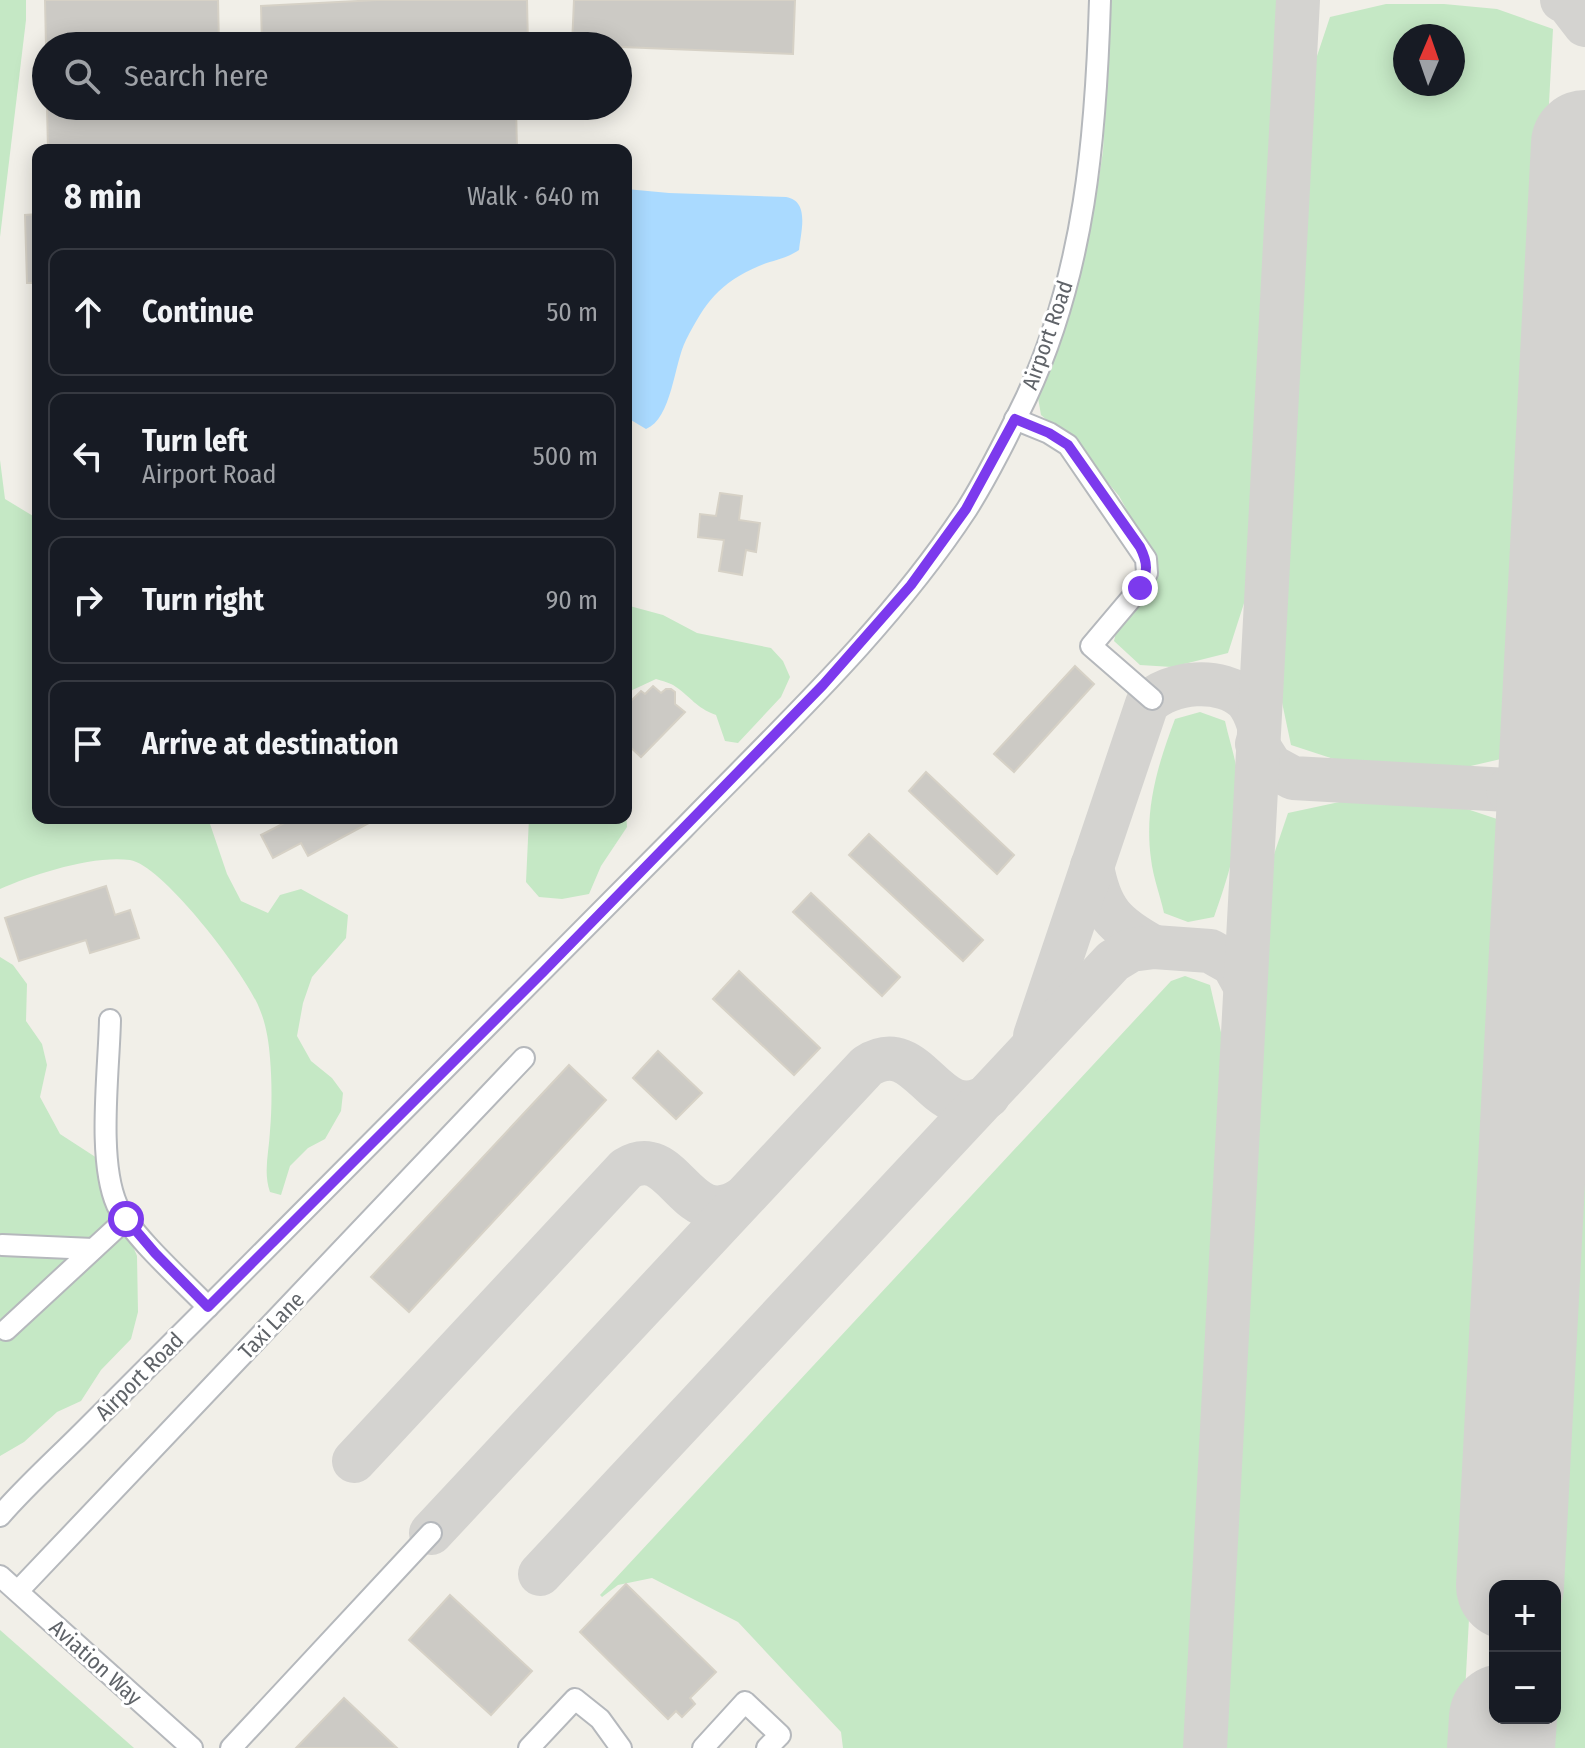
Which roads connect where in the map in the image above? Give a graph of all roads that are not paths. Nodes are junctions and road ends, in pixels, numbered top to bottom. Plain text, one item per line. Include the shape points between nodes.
1 (1100, 0) edge
2 (1015, 419) junction
3 (1152, 699) dead end
4 (110, 1020) dead end
5 (524, 1058) dead end
6 (126, 1219) junction
7 (2, 1245) dead end
8 (93, 1249) junction
9 (208, 1307) junction
10 (6, 1330) dead end
11 (0, 1516) edge
12 (431, 1533) dead end
13 (0, 1576) edge
14 (18, 1591) junction
15 (192, 1748) edge
16 (231, 1748) edge
17 (529, 1748) edge
18 (621, 1748) edge
19 (703, 1748) edge
20 (767, 1748) edge

1 - 2 street, Airport Road via 1091,170 1077,247 1055,322
2 - 3 street via 1068,445 1146,559 1140,588 1091,646
2 - 9 street, Airport Road via 966,509 938,548 823,685
4 - 6 street via 107,1155 117,1205
5 - 14 street, Taxi Lane
6 - 8 street
6 - 9 street
7 - 8 street
8 - 10 street
9 - 11 street, Airport Road
12 - 16 street
13 - 14 street, Aviation Way
14 - 15 street, Aviation Way
17 - 18 street via 575,1699 600,1719
19 - 20 street via 745,1702 780,1735

